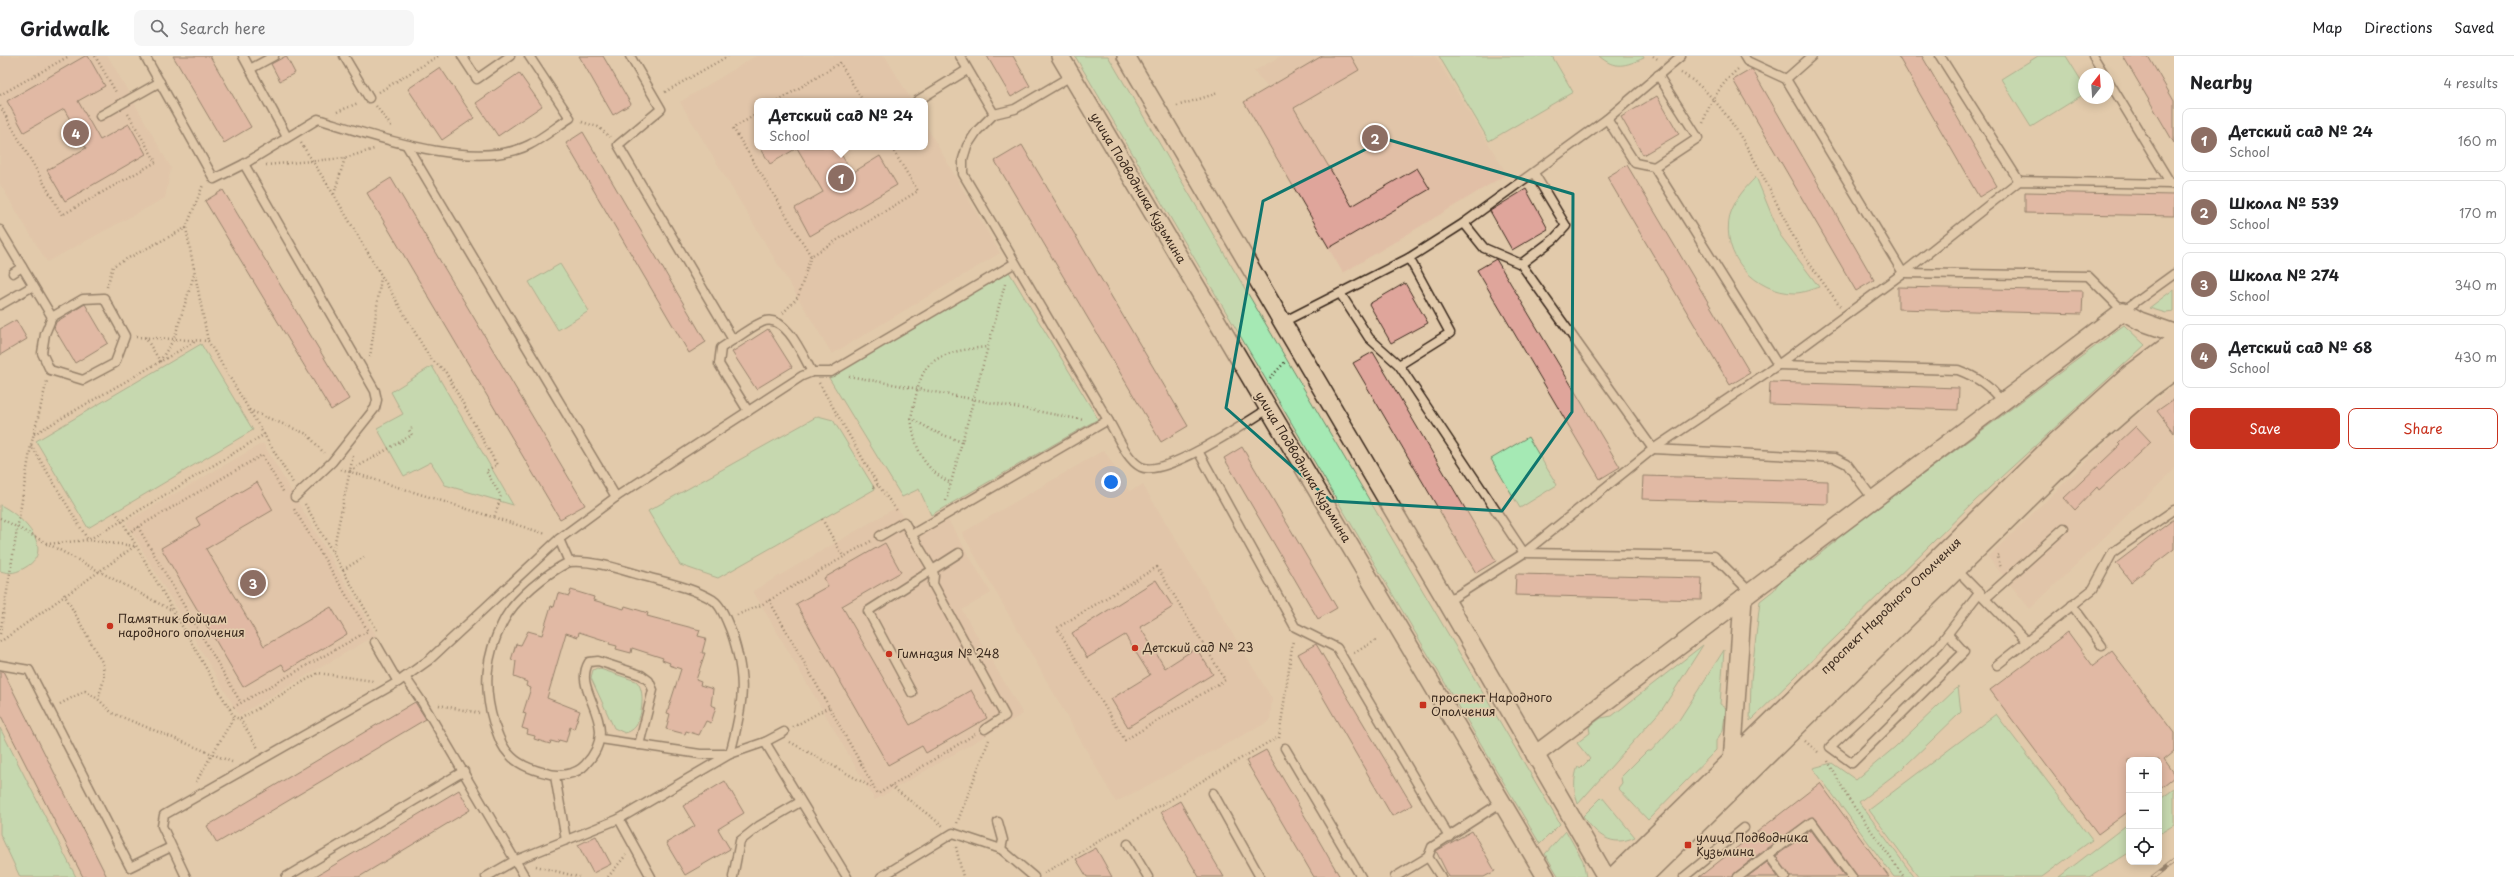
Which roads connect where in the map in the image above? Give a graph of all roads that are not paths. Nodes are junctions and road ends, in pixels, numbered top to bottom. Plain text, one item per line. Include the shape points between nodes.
1 (145, 56) edge
2 (243, 56) edge
3 (274, 56) edge
4 (344, 56) edge
5 (462, 56) edge
6 (510, 56) edge
7 (529, 56) edge
8 (630, 56) edge
9 (960, 56) edge
10 (1060, 56) edge
11 (1126, 56) edge
12 (1681, 56) edge
13 (1812, 56) edge
14 (1940, 56) edge
15 (2093, 56) edge
16 (1745, 58) edge
17 (2100, 68) edge
18 (250, 69) junction
19 (967, 70) junction
20 (1658, 75) junction
21 (1071, 76) junction
22 (1786, 79) junction
23 (160, 82) junction
24 (2114, 90) edge
25 (369, 98) road end
26 (921, 98) edge
27 (994, 114) junction
28 (100, 116) dead end
29 (1607, 119) junction
30 (287, 137) junction
31 (407, 146) junction
32 (244, 164) junction
33 (1654, 167) junction
34 (1534, 173) junction
35 (2019, 181) junction
36 (2172, 183) edge
37 (1464, 223) junction
38 (0, 230) edge
39 (1409, 258) junction
40 (1013, 264) junction
41 (1521, 264) junction
42 (22, 267) junction
43 (13, 273) dead end
44 (1903, 273) junction
45 (2174, 274) edge
46 (33, 286) junction
47 (1340, 293) junction
48 (0, 305) edge
49 (2123, 311) junction
50 (52, 317) junction
51 (1283, 322) junction
52 (2174, 333) edge
53 (733, 340) junction
54 (2174, 344) edge
55 (1399, 365) junction
56 (1778, 365) junction
57 (2174, 368) edge
58 (812, 372) junction
59 (2002, 402) junction
60 (1268, 409) junction
61 (748, 411) junction
62 (1105, 422) junction
63 (1653, 450) junction
64 (1198, 451) junction
65 (297, 495) road end
66 (616, 497) junction
67 (1874, 499) junction
68 (2174, 510) edge
69 (2064, 528) dead end
70 (911, 535) junction
71 (880, 536) road end
72 (558, 539) junction
73 (959, 553) dead end
74 (1524, 553) junction
75 (570, 562) junction
76 (1954, 566) junction
77 (932, 569) junction
78 (1747, 595) junction
79 (1983, 595) junction
80 (1448, 602) junction
81 (2072, 605) junction
82 (1948, 634) junction
83 (2026, 641) junction
84 (375, 642) dead end
85 (2102, 646) dead end
86 (0, 665) edge
87 (1997, 665) dead end
88 (405, 677) junction
89 (398, 682) junction
90 (912, 693) dead end
91 (985, 729) road end
92 (783, 732) road end
93 (601, 739) junction
94 (765, 742) junction
95 (638, 745) junction
96 (1285, 748) dead end
97 (730, 754) junction
98 (1535, 754) junction
99 (1732, 763) junction
100 (464, 771) junction
101 (555, 776) junction
102 (1213, 793) dead end
103 (800, 802) junction
104 (1502, 802) junction
105 (619, 819) junction
106 (998, 822) dead end
107 (1744, 828) dead end
108 (1449, 837) junction
109 (566, 840) junction
110 (1128, 844) dead end
111 (171, 847) junction
112 (1001, 849) junction
113 (1768, 854) junction
114 (1428, 856) junction
115 (514, 861) junction
116 (186, 877) edge
117 (286, 877) edge
118 (486, 877) edge
119 (525, 877) edge
120 (651, 877) edge
121 (733, 877) edge
122 (847, 877) edge
123 (881, 877) edge
124 (1034, 877) edge
125 (1148, 877) edge
126 (1260, 877) edge
127 (1361, 877) edge
128 (1395, 877) edge
129 (1441, 877) edge
130 (1546, 877) edge
131 (1606, 877) edge
132 (1616, 877) edge
133 (1640, 877) edge
134 (1684, 877) edge
135 (1738, 877) edge
136 (1785, 877) edge
137 (1852, 877) edge

1 - 23 lane
2 - 18 lane
3 - 18 lane
4 - 25 lane
5 - 6 lane via 477,79
7 - 31 lane via 570,118 528,145 502,153 469,154
8 - 53 lane via 661,110 618,145
9 - 19 lane
10 - 21 street, улица Подводника Кузьмина
11 - 51 street
12 - 20 lane
13 - 22 lane
14 - 35 lane
15 - 17 lane
16 - 22 lane
18 - 30 lane
19 - 26 lane
19 - 27 lane
20 - 29 lane
20 - 33 lane via 1698,138
21 - 27 lane via 1015,109
21 - 60 street, улица Подводника Кузьмина
22 - 44 lane
23 - 28 lane
23 - 32 lane via 214,179
24 - 36 lane
27 - 40 lane via 977,131 967,146 963,159 963,174
29 - 33 lane via 1635,163
29 - 34 lane
30 - 31 lane via 318,119
30 - 32 lane
31 - 66 lane
32 - 65 lane via 375,391 377,400 375,408 341,452
33 - 56 lane
34 - 37 lane
34 - 41 lane via 1566,226 1554,239
35 - 36 lane
35 - 44 lane
37 - 39 lane
37 - 41 lane via 1484,248
38 - 42 lane
39 - 47 lane
39 - 55 lane via 1450,333
40 - 58 lane via 831,372
40 - 62 lane
41 - 63 lane
42 - 43 lane
42 - 46 lane
44 - 49 lane via 2088,276
44 - 56 lane
45 - 49 lane
46 - 48 lane
46 - 50 lane
47 - 51 lane
47 - 55 lane via 1369,338
49 - 52 street via 2140,321
49 - 59 street
50 - 50 lane via 83,298 104,298 125,336 116,363 83,380 50,370 42,353 45,334
51 - 80 street
53 - 58 lane via 765,321 775,320 784,326
53 - 61 lane via 721,348 719,364
54 - 99 main road, проспект Народного Ополчения via 2128,379 2057,444
55 - 74 lane
56 - 59 lane via 1958,370 1977,377
56 - 63 lane
57 - 76 main road, проспект Народного Ополчения via 2108,421
58 - 61 lane
59 - 67 street
60 - 64 lane
60 - 104 street, улица Подводника Кузьмина
61 - 66 lane
62 - 64 lane via 1132,459 1149,470 1162,468
62 - 70 lane
63 - 67 lane via 1835,458 1847,464
63 - 74 lane
64 - 108 lane via 1295,627 1336,648
66 - 72 lane
67 - 78 street
68 - 81 lane via 2113,552 2093,589
69 - 79 lane via 2006,580
70 - 71 lane via 904,522
70 - 77 lane
72 - 75 lane
72 - 88 lane via 429,660
73 - 77 lane
74 - 78 lane via 1714,556
74 - 80 lane
75 - 97 lane via 588,560 695,591 714,601 727,620 741,663 744,688
75 - 101 lane via 551,571 512,608 497,636 485,684 486,696 499,738 508,754 522,765
76 - 79 lane
76 - 133 main road, проспект Народного Ополчения
77 - 90 lane via 868,611
77 - 91 lane via 933,584 1006,716
78 - 98 street
78 - 99 street
79 - 82 lane
79 - 83 lane
80 - 98 street
81 - 83 lane
81 - 85 lane
82 - 82 lane via 1939,645 1830,747 1852,763 1964,652
83 - 87 lane
84 - 89 lane
86 - 111 lane via 29,670 130,867
88 - 89 lane
88 - 100 lane
89 - 111 lane via 164,815 162,826
92 - 94 lane
93 - 95 lane
93 - 95 lane via 598,715 583,679 588,662 598,661 642,675 649,681 653,690
93 - 101 lane via 584,766 572,773
94 - 97 lane
94 - 103 lane
95 - 97 lane via 700,754
96 - 127 lane
97 - 105 lane
98 - 131 street
99 - 132 main road, проспект Народного Ополчения
100 - 115 lane
100 - 117 lane
101 - 109 lane
102 - 126 lane
103 - 121 lane via 759,826 740,841
103 - 122 lane
104 - 108 lane
104 - 130 street, улица Подводника Кузьмина
105 - 109 lane
105 - 120 lane
106 - 112 lane via 1003,840
107 - 134 lane
108 - 114 lane via 1432,847
109 - 115 lane
110 - 125 lane
111 - 116 lane
112 - 123 lane via 953,833
112 - 124 lane
113 - 135 lane
113 - 136 lane
113 - 137 lane via 1812,822
114 - 128 lane
114 - 129 lane
115 - 118 lane
115 - 119 lane

